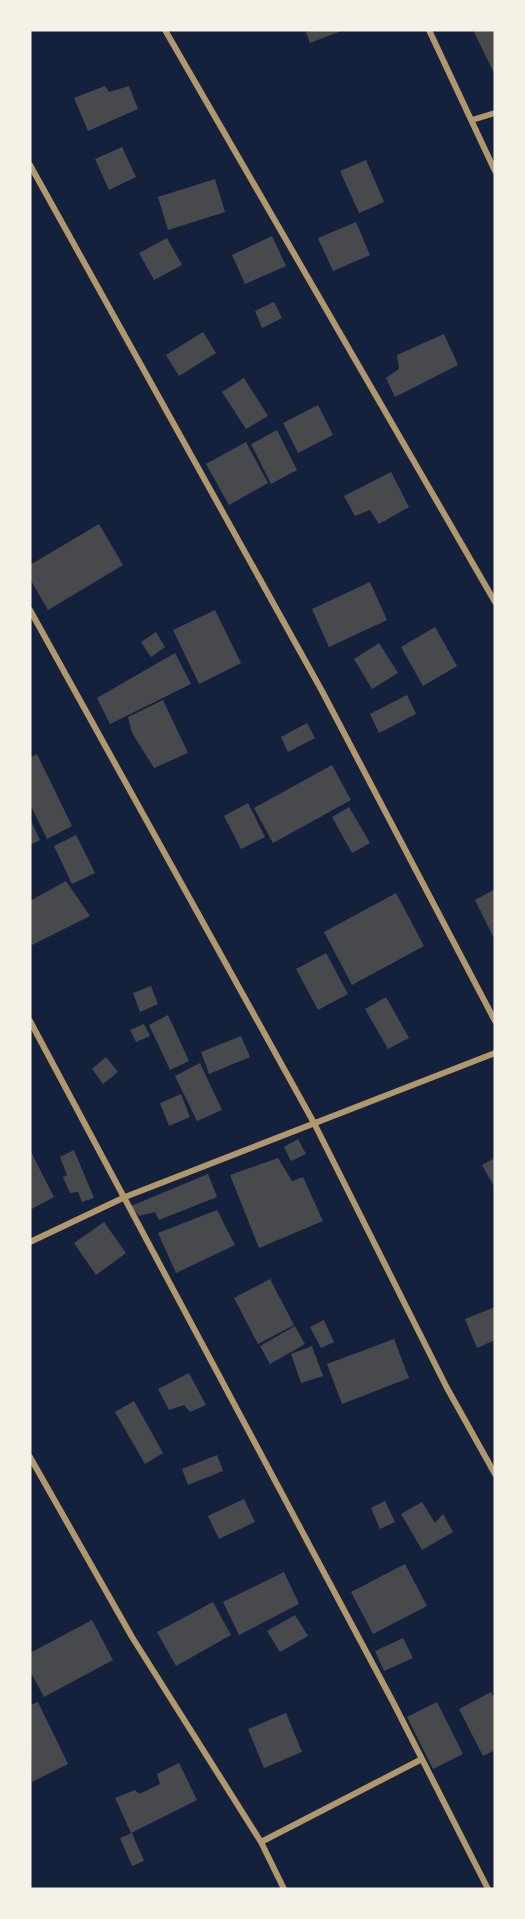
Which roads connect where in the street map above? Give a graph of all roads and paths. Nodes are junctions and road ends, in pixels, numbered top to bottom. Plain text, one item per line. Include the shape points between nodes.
1 (165, 30) edge
2 (429, 30) edge
3 (495, 113) edge
4 (472, 120) junction
5 (30, 165) edge
6 (495, 171) edge
7 (495, 602) edge
8 (30, 610) edge
9 (495, 1021) edge
10 (30, 1022) edge
11 (495, 1053) edge
12 (314, 1123) junction
13 (125, 1197) junction
14 (30, 1242) edge
15 (30, 1456) edge
16 (495, 1474) edge
17 (422, 1759) junction
18 (261, 1842) junction
19 (284, 1889) edge
20 (488, 1889) edge

1 - 7 street
2 - 4 street
3 - 4 street
4 - 6 street
5 - 9 street via 322,691
8 - 12 street
10 - 13 street
11 - 12 street
12 - 13 street
12 - 16 street via 447,1388
13 - 14 street
13 - 17 street
15 - 18 street via 132,1637
17 - 18 street
17 - 20 street
18 - 19 street

